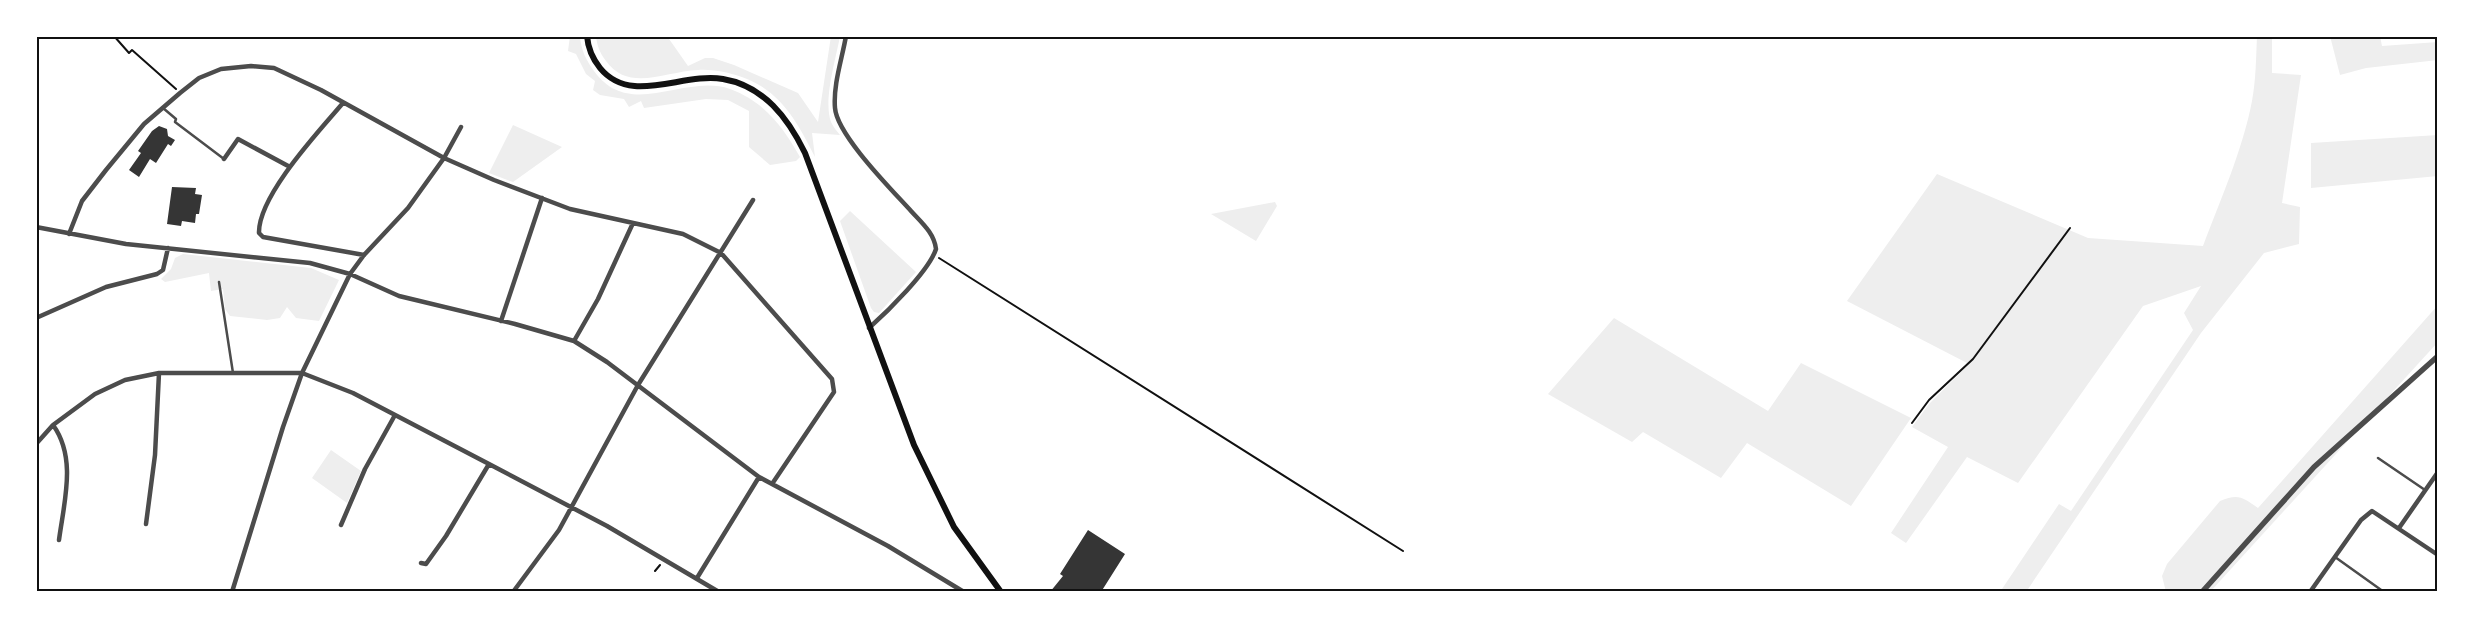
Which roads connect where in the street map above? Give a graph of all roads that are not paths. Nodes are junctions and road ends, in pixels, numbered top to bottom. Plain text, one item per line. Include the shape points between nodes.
1 (587, 36) edge
2 (846, 36) edge
3 (343, 103) junction
4 (163, 108) junction
5 (461, 127) dead end
6 (444, 158) junction
7 (224, 159) joint
8 (290, 167) junction
9 (542, 198) junction
10 (753, 200) dead end
11 (633, 223) junction
12 (36, 227) edge
13 (69, 234) junction
14 (168, 248) junction
15 (721, 252) junction
16 (364, 255) junction
17 (350, 274) junction
18 (219, 282) dead end
19 (36, 318) edge
20 (501, 321) junction
21 (869, 328) junction
22 (574, 341) junction
23 (2438, 356) edge
24 (158, 373) junction
25 (233, 373) junction
26 (302, 373) junction
27 (638, 385) junction
28 (394, 415) junction
29 (53, 425) junction
30 (36, 444) edge
31 (2378, 458) dead end
32 (488, 464) junction
33 (2438, 472) edge
34 (759, 477) junction
35 (772, 484) junction
36 (2425, 490) junction
37 (572, 509) junction
38 (146, 524) dead end
39 (341, 525) dead end
40 (2399, 528) junction
41 (59, 540) dead end
42 (2438, 555) edge
43 (2335, 557) junction
44 (421, 563) dead end
45 (697, 578) junction
46 (961, 591) edge
47 (232, 592) edge
48 (513, 592) edge
49 (719, 592) edge
50 (1001, 592) edge
51 (2202, 592) edge
52 (2310, 592) edge
53 (2384, 592) edge

1 - 21 main road via 595,61 605,74 621,83 633,87 698,78 723,79 761,94 776,108 792,126 805,152
2 - 21 street via 836,90 835,109 839,122 881,178 931,234 936,249 927,265
3 - 4 street via 294,76 274,68 251,66 199,78
3 - 6 street
3 - 8 street
4 - 7 lane via 176,119 174,122
4 - 13 street via 144,124 82,201
5 - 6 street
6 - 9 street
6 - 16 street via 408,208
7 - 8 street via 238,139
8 - 16 street via 264,209 258,222 259,233 263,237
9 - 11 street
9 - 20 street
10 - 15 street
11 - 15 street via 683,234
11 - 22 street
12 - 13 street
13 - 14 street
14 - 17 street via 310,263
14 - 19 street via 163,270 157,274 106,286
15 - 27 street
15 - 35 street via 832,378 834,392
16 - 17 street
17 - 20 street via 400,296
17 - 26 street
18 - 25 lane
20 - 22 street
21 - 50 main road via 914,445 939,499 958,533
22 - 27 street
23 - 51 street via 2314,467
24 - 25 street
24 - 29 street via 125,380 95,394
24 - 38 street via 155,455
25 - 26 street
26 - 28 street via 353,393
26 - 47 street
27 - 34 street
27 - 37 street
28 - 32 street
28 - 39 street via 365,469
29 - 30 street
29 - 41 street via 62,437 66,454 67,475
31 - 36 lane
32 - 37 street
32 - 44 street via 446,536 426,564
33 - 36 street
34 - 35 street
34 - 45 street
35 - 46 street via 888,546
36 - 40 street
37 - 45 street
37 - 48 street
40 - 42 street
40 - 43 street via 2375,512 2368,513
43 - 52 street
43 - 53 lane
45 - 49 street

